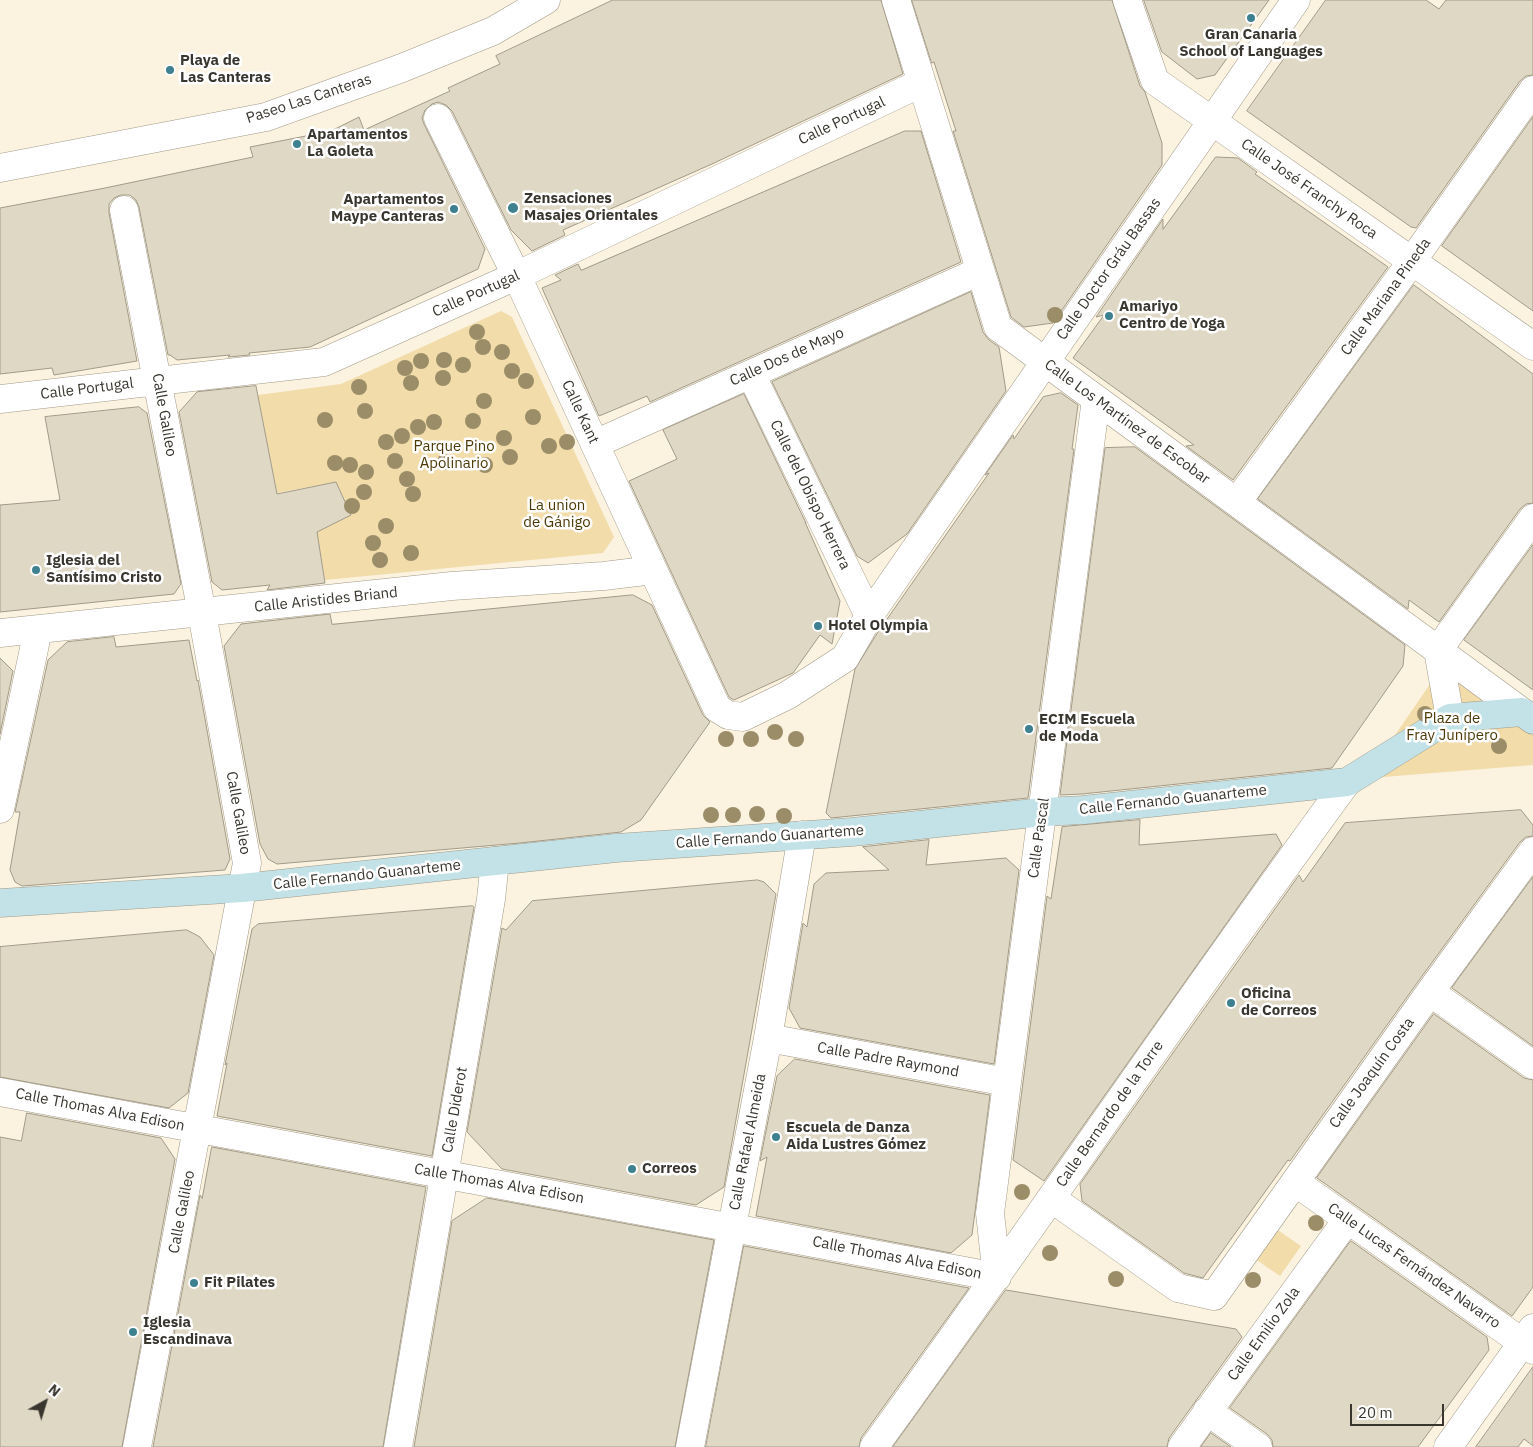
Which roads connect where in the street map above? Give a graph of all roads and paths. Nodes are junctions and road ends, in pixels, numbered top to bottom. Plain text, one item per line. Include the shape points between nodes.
1 (546, 0) edge
2 (896, 0) edge
3 (1128, 0) edge
4 (1296, 0) edge
5 (920, 83) junction
6 (1533, 90) edge
7 (438, 118) dead end
8 (1212, 120) junction
9 (0, 168) edge
10 (124, 210) dead end
11 (1412, 261) junction
12 (980, 270) junction
13 (516, 276) junction
14 (1533, 346) edge
15 (1046, 362) junction
16 (751, 374) junction
17 (158, 381) junction
18 (0, 399) edge
19 (1096, 399) junction
20 (595, 444) junction
21 (1237, 502) junction
22 (1533, 518) edge
23 (653, 570) junction
24 (202, 613) junction
25 (869, 616) junction
26 (38, 630) junction
27 (0, 633) edge
28 (1438, 650) junction
29 (717, 708) joint
30 (1528, 716) edge
31 (1450, 718) junction
32 (1347, 782) junction
33 (0, 809) edge
34 (1043, 812) junction
35 (802, 835) junction
36 (1533, 851) edge
37 (495, 862) junction
38 (242, 888) junction
39 (0, 903) edge
40 (1430, 992) junction
41 (768, 1038) junction
42 (1533, 1065) edge
43 (1007, 1082) junction
44 (0, 1092) edge
45 (198, 1129) junction
46 (444, 1175) junction
47 (1295, 1182) junction
48 (1051, 1198) junction
49 (1347, 1220) junction
50 (732, 1227) junction
51 (997, 1277) junction
52 (1529, 1340) edge
53 (1207, 1411) junction
54 (137, 1447) edge
55 (398, 1447) edge
56 (690, 1447) edge
57 (874, 1447) edge
58 (1182, 1447) edge
59 (1258, 1447) edge
60 (1448, 1447) edge

1 - 9 street, Paseo Las Canteras via 493,31 402,68 266,116
2 - 5 street, Calle Los Martínez de Escobar
3 - 8 street, Calle José Franchy Roca via 1155,80
4 - 8 street, Calle Doctor Gráu Bassas
5 - 12 street, Calle Los Martínez de Escobar
5 - 13 street, Calle Portugal
6 - 11 street, Calle Mariana Pineda
7 - 13 street, Calle Kant
8 - 11 street, Calle José Franchy Roca
8 - 15 street, Calle Doctor Gráu Bassas
10 - 17 street, Calle Galileo
11 - 14 street, Calle José Franchy Roca
11 - 21 street, Calle Mariana Pineda
12 - 15 street, Calle Los Martínez de Escobar via 998,327
12 - 16 street, Calle Dos de Mayo
13 - 17 street, Calle Portugal via 324,362
13 - 20 street, Calle Kant
15 - 19 street, Calle Los Martínez de Escobar
15 - 25 street, Calle Doctor Gráu Bassas
16 - 20 street, Calle Dos de Mayo
16 - 25 street, Calle del Obispo Herrera
17 - 18 street, Calle Portugal
17 - 24 street, Calle Galileo
19 - 21 street, Calle Los Martínez de Escobar
19 - 34 street, Calle Pascal
20 - 23 street, Calle Kant
21 - 28 street, Calle Los Martínez de Escobar
22 - 28 street
23 - 24 street, Calle Aristides Briand via 452,586
23 - 29 street, Calle Kant
24 - 26 street, Calle Aristides Briand
24 - 38 street, Calle Galileo via 247,864
25 - 29 street, Calle Doctor Gráu Bassas via 845,658 788,695 743,717 728,715
26 - 27 street, Calle Aristides Briand
26 - 33 street
28 - 30 street, Calle Los Martínez de Escobar
28 - 31 street
30 - 31 street, Calle Fernando Guanarteme
31 - 32 street, Calle Fernando Guanarteme
32 - 34 street, Calle Fernando Guanarteme
32 - 48 street, Calle Bernardo de la Torre
34 - 35 street, Calle Fernando Guanarteme
34 - 43 street, Calle Pascal
35 - 37 street, Calle Fernando Guanarteme via 616,848
35 - 41 street, Calle Rafael Almeida
36 - 40 street, Calle Joaquín Costa
37 - 38 street, Calle Fernando Guanarteme
37 - 46 street, Calle Diderot
38 - 39 street, Calle Fernando Guanarteme
38 - 45 street, Calle Galileo
40 - 42 street
40 - 47 street, Calle Joaquín Costa
41 - 43 street, Calle Padre Raymond
41 - 50 street, Calle Rafael Almeida
43 - 51 street, Calle Pascal via 990,1212
44 - 45 street, Calle Thomas Alva Edison
45 - 46 street, Calle Thomas Alva Edison
45 - 54 street, Calle Galileo
46 - 50 street, Calle Thomas Alva Edison
46 - 55 street, Calle Diderot
47 - 48 street, Calle Joaquín Costa via 1214,1296 1178,1288
47 - 49 street, Calle Lucas Fernández Navarro
48 - 51 street, Calle Bernardo de la Torre
49 - 52 street, Calle Lucas Fernández Navarro
49 - 53 street, Calle Emilio Zola
50 - 51 street, Calle Thomas Alva Edison
50 - 56 street, Calle Rafael Almeida
51 - 57 street, Calle Bernardo de la Torre
52 - 60 street
53 - 58 street, Calle Emilio Zola
53 - 59 street

